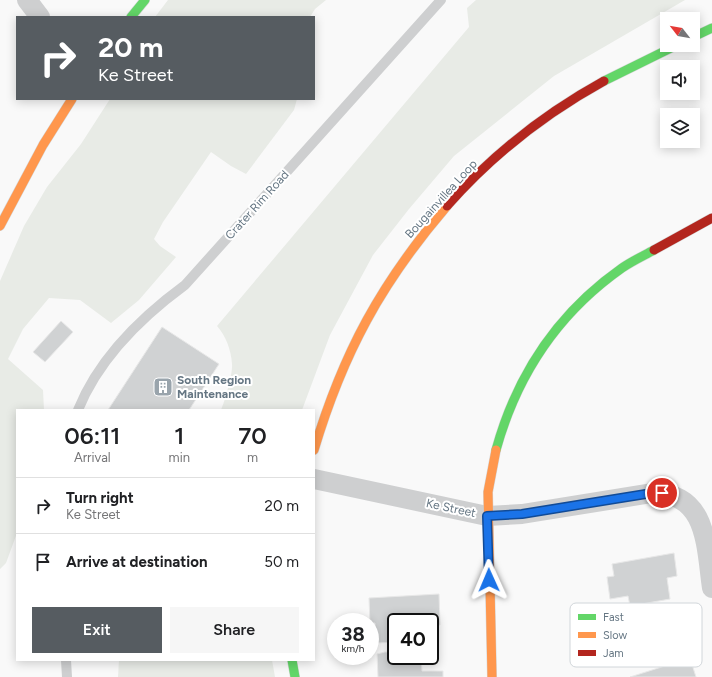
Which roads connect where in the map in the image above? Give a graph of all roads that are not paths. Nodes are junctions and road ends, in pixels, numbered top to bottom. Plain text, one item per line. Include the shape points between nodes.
1 (27, 0) edge
2 (145, 0) edge
3 (441, 0) edge
4 (39, 16) edge
5 (132, 16) edge
6 (712, 28) edge
7 (700, 34) edge
8 (664, 52) edge
9 (71, 100) edge
10 (712, 218) edge
11 (0, 226) edge
12 (79, 409) edge
13 (315, 447) edge
14 (315, 479) edge
15 (487, 516) junction
16 (712, 588) edge
17 (66, 661) edge
18 (292, 661) edge
19 (67, 677) edge
20 (295, 677) edge
21 (492, 677) edge

1 - 4 street
2 - 5 street
3 - 12 lane, Crater Rim Road via 185,285 159,304 114,350
6 - 7 street
8 - 13 street, Bougainvillea Loop via 601,83 523,135 491,162 421,237 360,330 325,413
9 - 11 street via 53,127
10 - 15 street via 622,268 572,310 548,336 510,404 500,432 491,466
14 - 15 street, Ke Street
15 - 16 street, Ke Street via 522,514 652,493 673,496 687,504 700,521
15 - 21 street
17 - 19 lane
18 - 20 street

